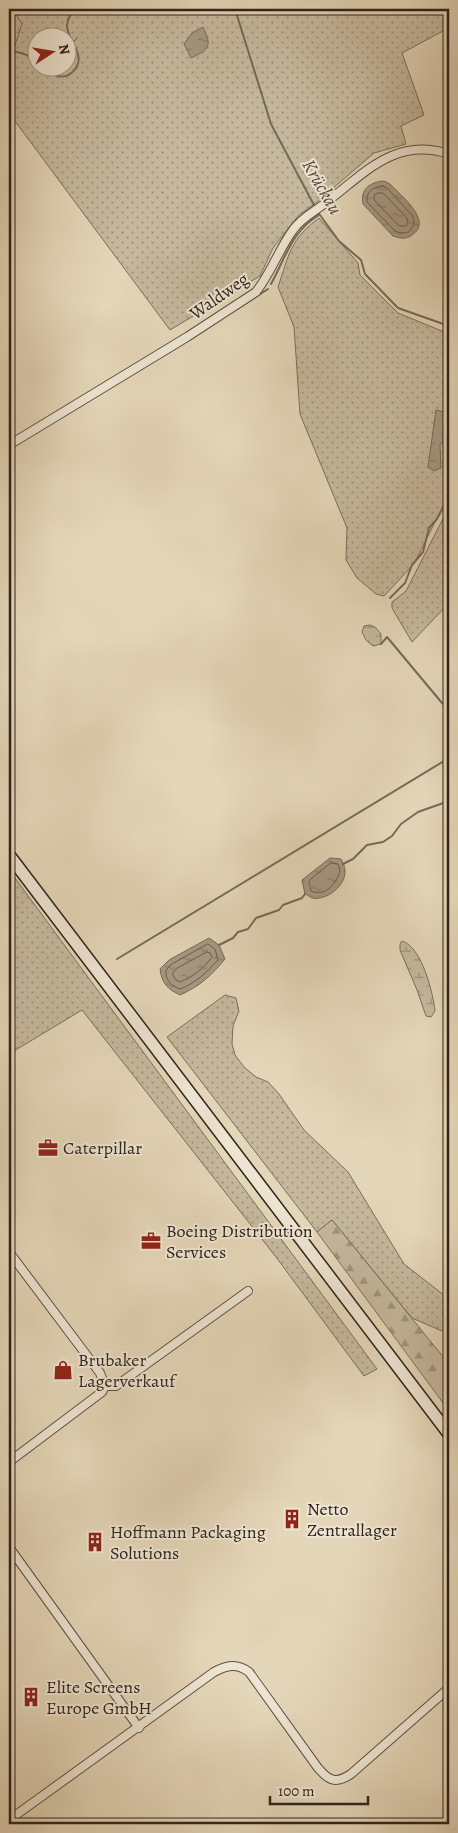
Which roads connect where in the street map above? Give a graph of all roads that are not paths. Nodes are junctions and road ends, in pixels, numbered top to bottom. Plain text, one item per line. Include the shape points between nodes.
1 (449, 154) edge
2 (9, 445) edge
3 (9, 855) edge
4 (9, 1252) edge
5 (248, 1291) dead end
6 (105, 1386) junction
7 (449, 1434) edge
8 (9, 1462) edge
9 (9, 1547) edge
10 (449, 1688) edge
11 (138, 1728) junction
12 (9, 1820) edge

1 - 2 street, Waldweg via 413,149 392,155 368,170 293,230 256,292
3 - 7 main road
4 - 6 street via 100,1373
5 - 6 street via 116,1386
6 - 8 street via 102,1392
9 - 11 street
10 - 11 street via 341,1780 329,1779 322,1772 249,1672 236,1666 229,1665 214,1672
11 - 12 street

